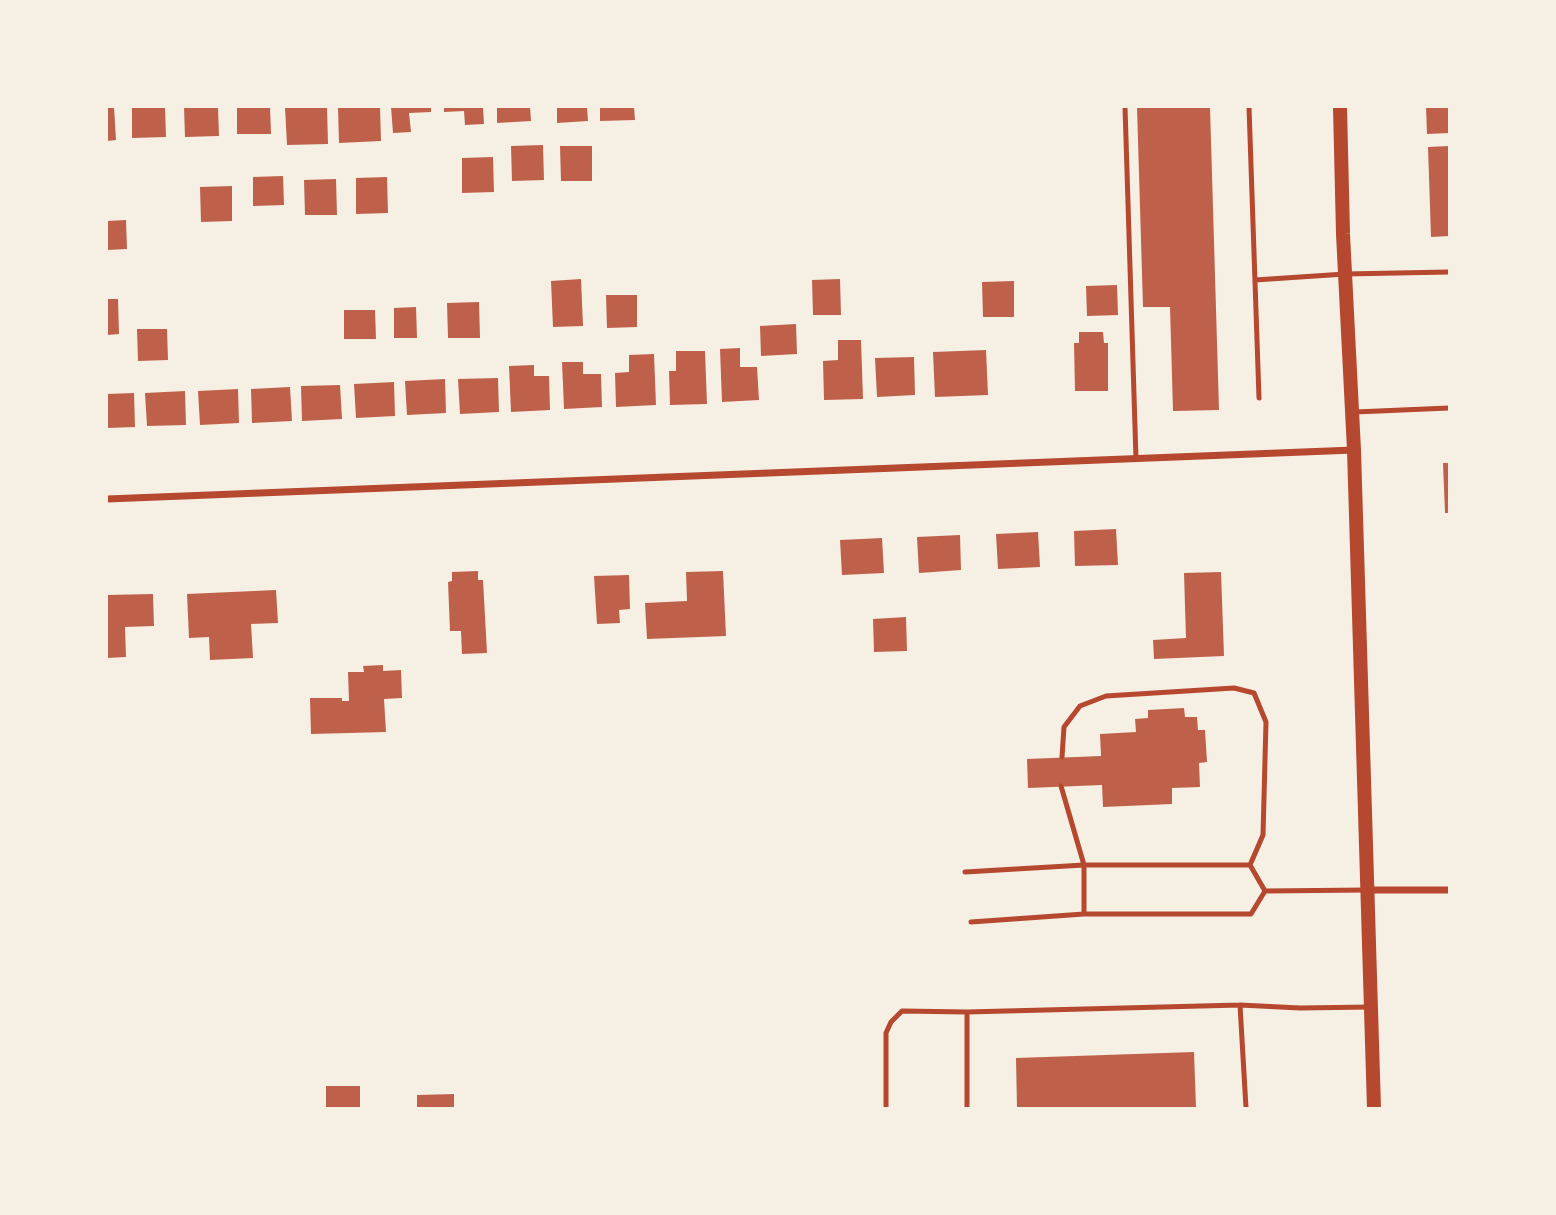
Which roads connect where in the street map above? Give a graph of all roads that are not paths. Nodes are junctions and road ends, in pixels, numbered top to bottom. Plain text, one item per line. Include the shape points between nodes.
1 (1125, 107) edge
2 (1249, 107) edge
3 (1340, 107) edge
4 (1449, 272) edge
5 (1345, 274) junction
6 (1255, 280) junction
7 (1259, 398) dead end
8 (1449, 408) edge
9 (1352, 412) junction
10 (1353, 450) junction
11 (1136, 459) junction
12 (107, 499) edge
13 (1062, 757) dead end
14 (1061, 786) dead end
15 (1084, 865) junction
16 (1250, 865) junction
17 (965, 872) dead end
18 (1367, 890) junction
19 (1449, 890) edge
20 (1265, 891) junction
21 (1084, 914) junction
22 (971, 922) dead end
23 (1240, 1005) junction
24 (1371, 1007) junction
25 (967, 1012) junction
26 (886, 1108) edge
27 (967, 1108) edge
28 (1246, 1108) edge
29 (1374, 1108) edge

1 - 11 lane
2 - 6 lane
3 - 5 main road
4 - 5 lane
5 - 6 lane
5 - 9 main road
6 - 7 lane
8 - 9 lane
9 - 10 main road
10 - 11 street
10 - 18 main road
11 - 12 street
13 - 16 lane via 1063,727 1080,706 1107,696 1234,688 1254,693 1266,722 1263,835
14 - 15 lane
15 - 16 lane
15 - 17 lane
15 - 21 lane
16 - 20 lane
18 - 19 street
18 - 20 lane
18 - 24 main road
20 - 21 lane via 1251,914
21 - 22 lane
23 - 24 lane
23 - 25 lane
23 - 28 lane
24 - 29 main road
25 - 26 lane via 902,1012 891,1022 886,1033
25 - 27 lane

